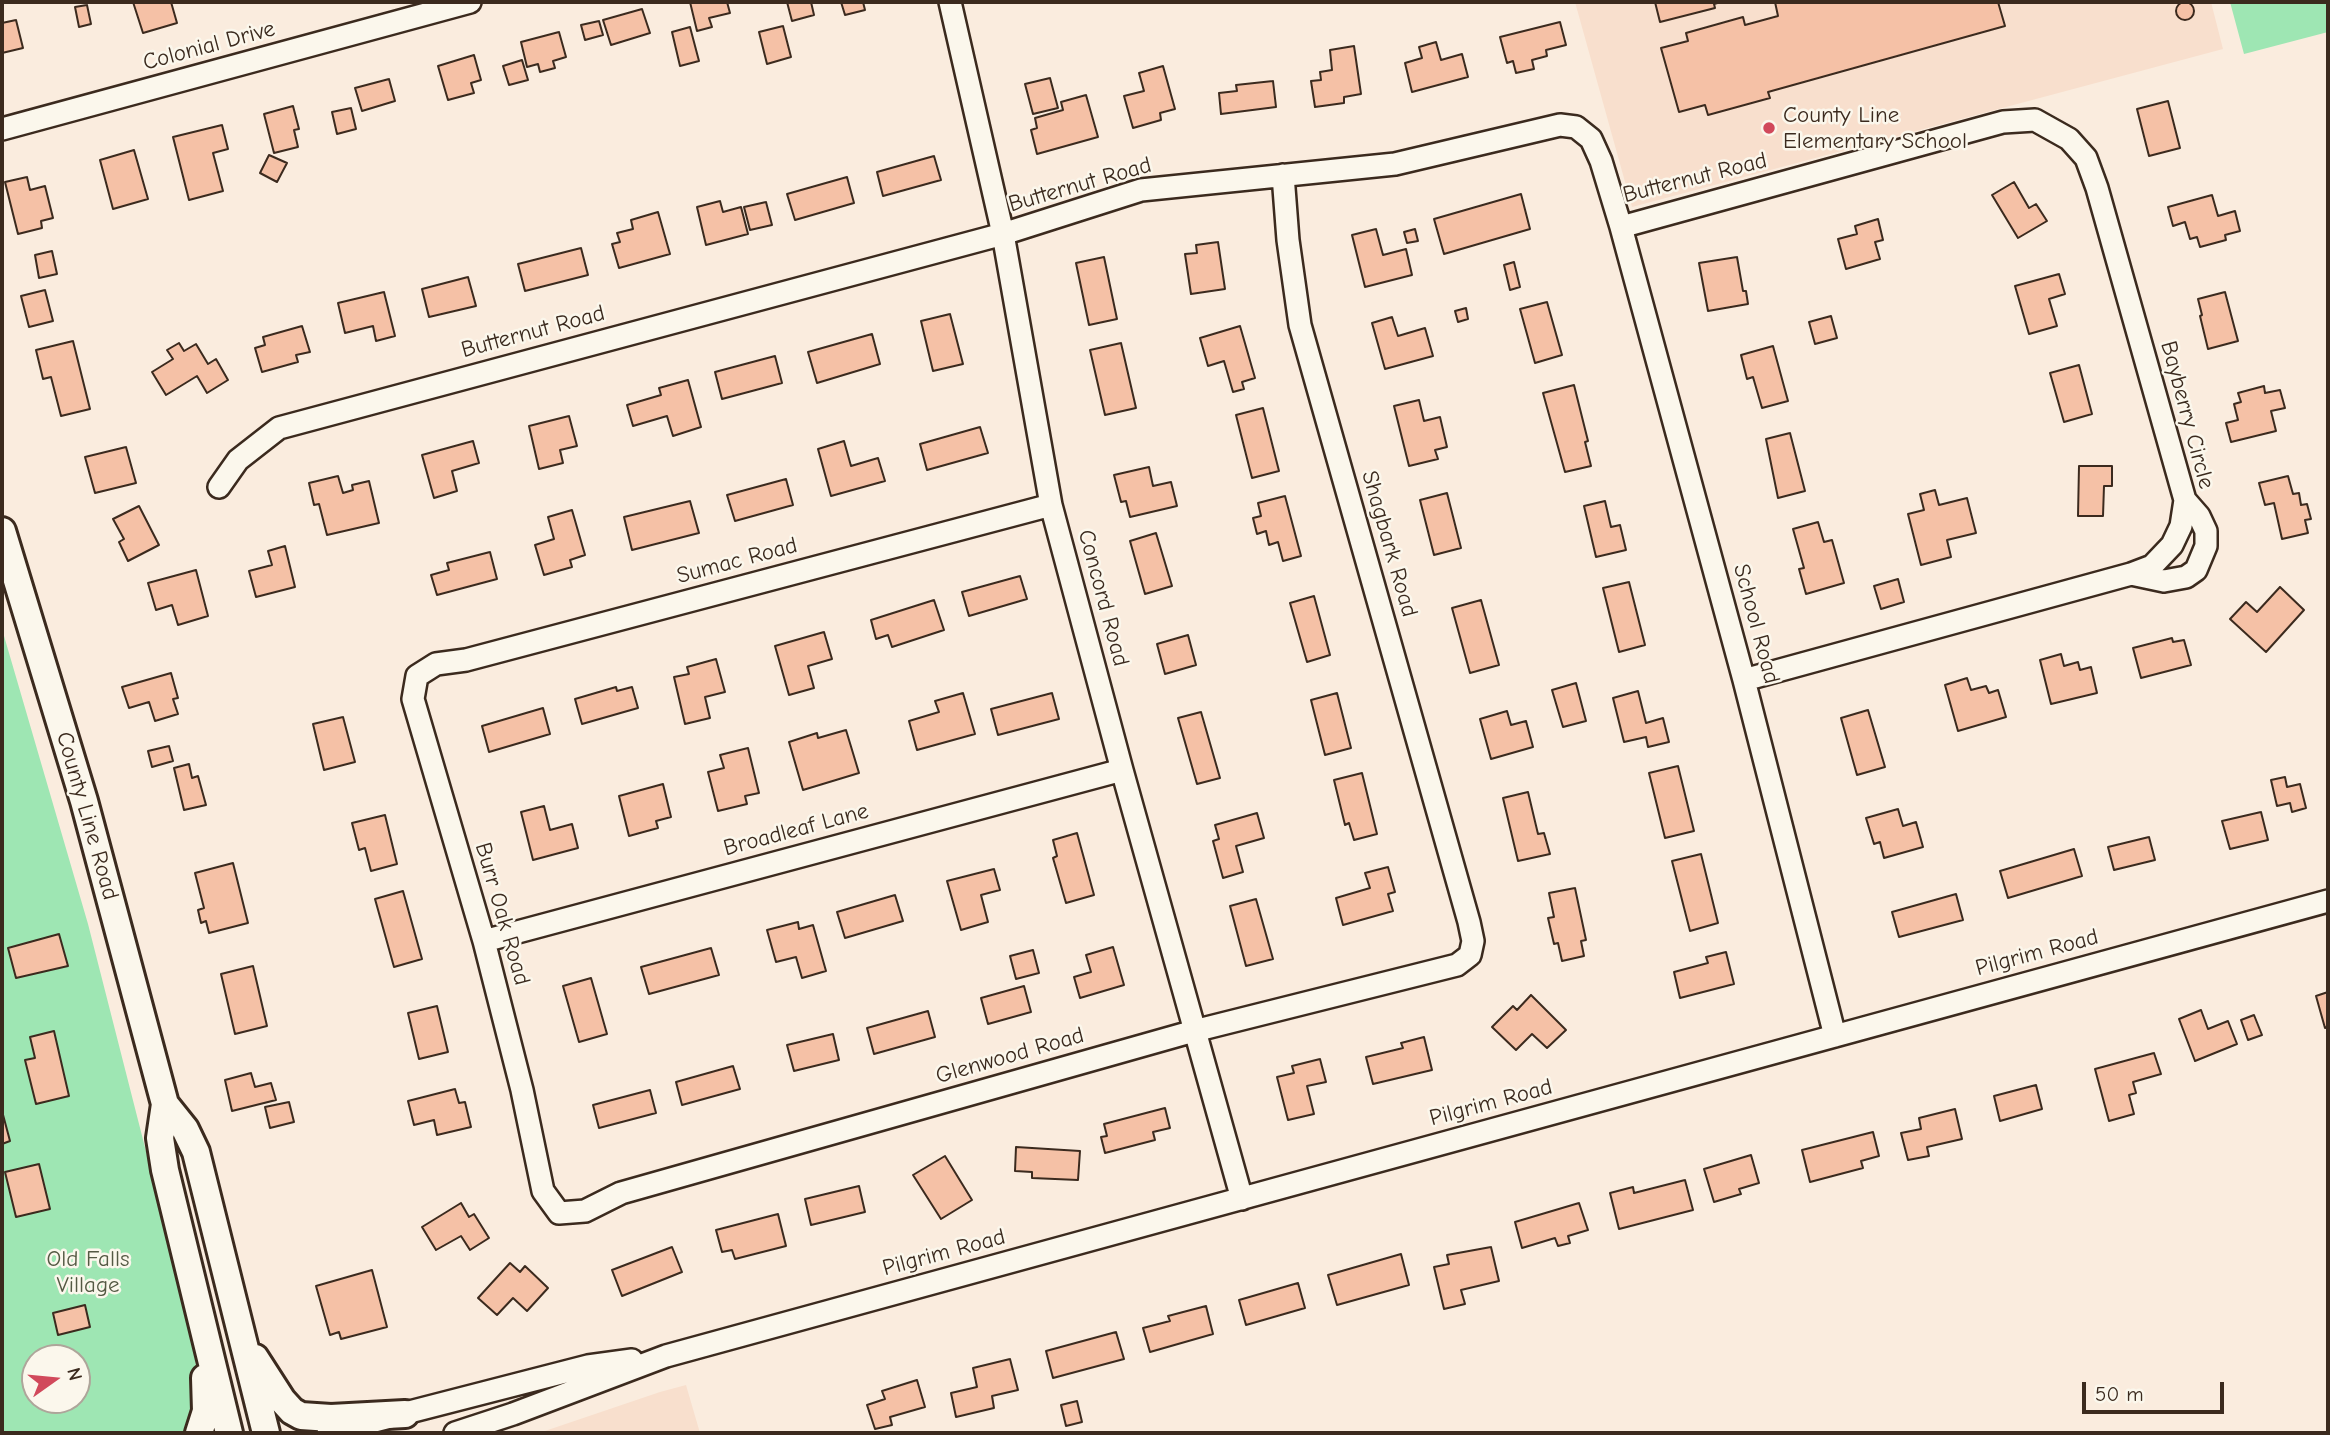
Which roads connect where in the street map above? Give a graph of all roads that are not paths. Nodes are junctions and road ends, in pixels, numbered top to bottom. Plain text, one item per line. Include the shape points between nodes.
1 (470, 2) edge
2 (950, 2) edge
3 (2003, 122) joint
4 (2, 129) edge
5 (1283, 175) junction
6 (1621, 227) junction
7 (1003, 234) junction
8 (219, 487) dead end
9 (2185, 500) junction
10 (1051, 505) junction
11 (2, 531) edge
12 (2130, 574) junction
13 (436, 664) joint
14 (1744, 680) junction
15 (1122, 769) junction
16 (2328, 901) edge
17 (1469, 922) joint
18 (484, 941) junction
19 (1194, 1031) junction
20 (1835, 1036) junction
21 (165, 1104) junction
22 (543, 1191) joint
23 (1242, 1199) junction
24 (230, 1286) junction
25 (196, 1296) junction
26 (203, 1324) junction
27 (242, 1335) junction
28 (666, 1356) junction
29 (408, 1423) edge
30 (199, 1433) edge
31 (229, 1433) edge
32 (266, 1433) edge
33 (328, 1433) edge
34 (455, 1433) edge

1 - 4 street, Colonial Drive
2 - 7 street, Concord Road
3 - 6 street, Butternut Road
3 - 9 street, Bayberry Circle via 2035,120 2069,139 2086,158
5 - 6 street, Butternut Road via 1395,164 1560,125 1576,127 1591,139 1601,161
5 - 7 street, Butternut Road via 1141,190
5 - 17 street, Shagbark Road via 1300,325
6 - 14 street, School Road
7 - 8 street, Butternut Road via 279,428 238,460
7 - 10 street, Concord Road
9 - 12 street, Bayberry Circle via 2172,545 2152,566
9 - 12 street via 2206,531 2206,546 2196,569 2186,577 2164,581
10 - 13 street, Sumac Road via 466,660
10 - 15 street, Concord Road
11 - 21 main road, County Line Road via 84,801
12 - 14 street, Bayberry Circle
13 - 18 street, Burr Oak Road via 416,676 413,699
14 - 20 street, School Road
15 - 18 street, Broadleaf Lane
15 - 19 street, Concord Road
16 - 20 street, Pilgrim Road
17 - 19 street, Glenwood Road via 1470,956 1457,965
18 - 22 street, Burr Oak Road
19 - 22 street, Glenwood Road via 621,1193 585,1211 559,1213
19 - 23 street, Concord Road
20 - 23 street, Pilgrim Road
21 - 24 main road, County Line Road via 196,1152
21 - 25 main road, County Line Road via 160,1134 163,1161
23 - 28 street, Pilgrim Road
24 - 25 main road
24 - 27 main road, County Line Road
25 - 26 main road, County Line Road
26 - 30 main road via 206,1411
26 - 31 main road, County Line Road
27 - 29 main road via 278,1395 298,1415
27 - 32 main road, County Line Road
28 - 29 street, Pilgrim Road via 587,1366
28 - 34 street, Pilgrim Road
29 - 33 street, Pilgrim Road

